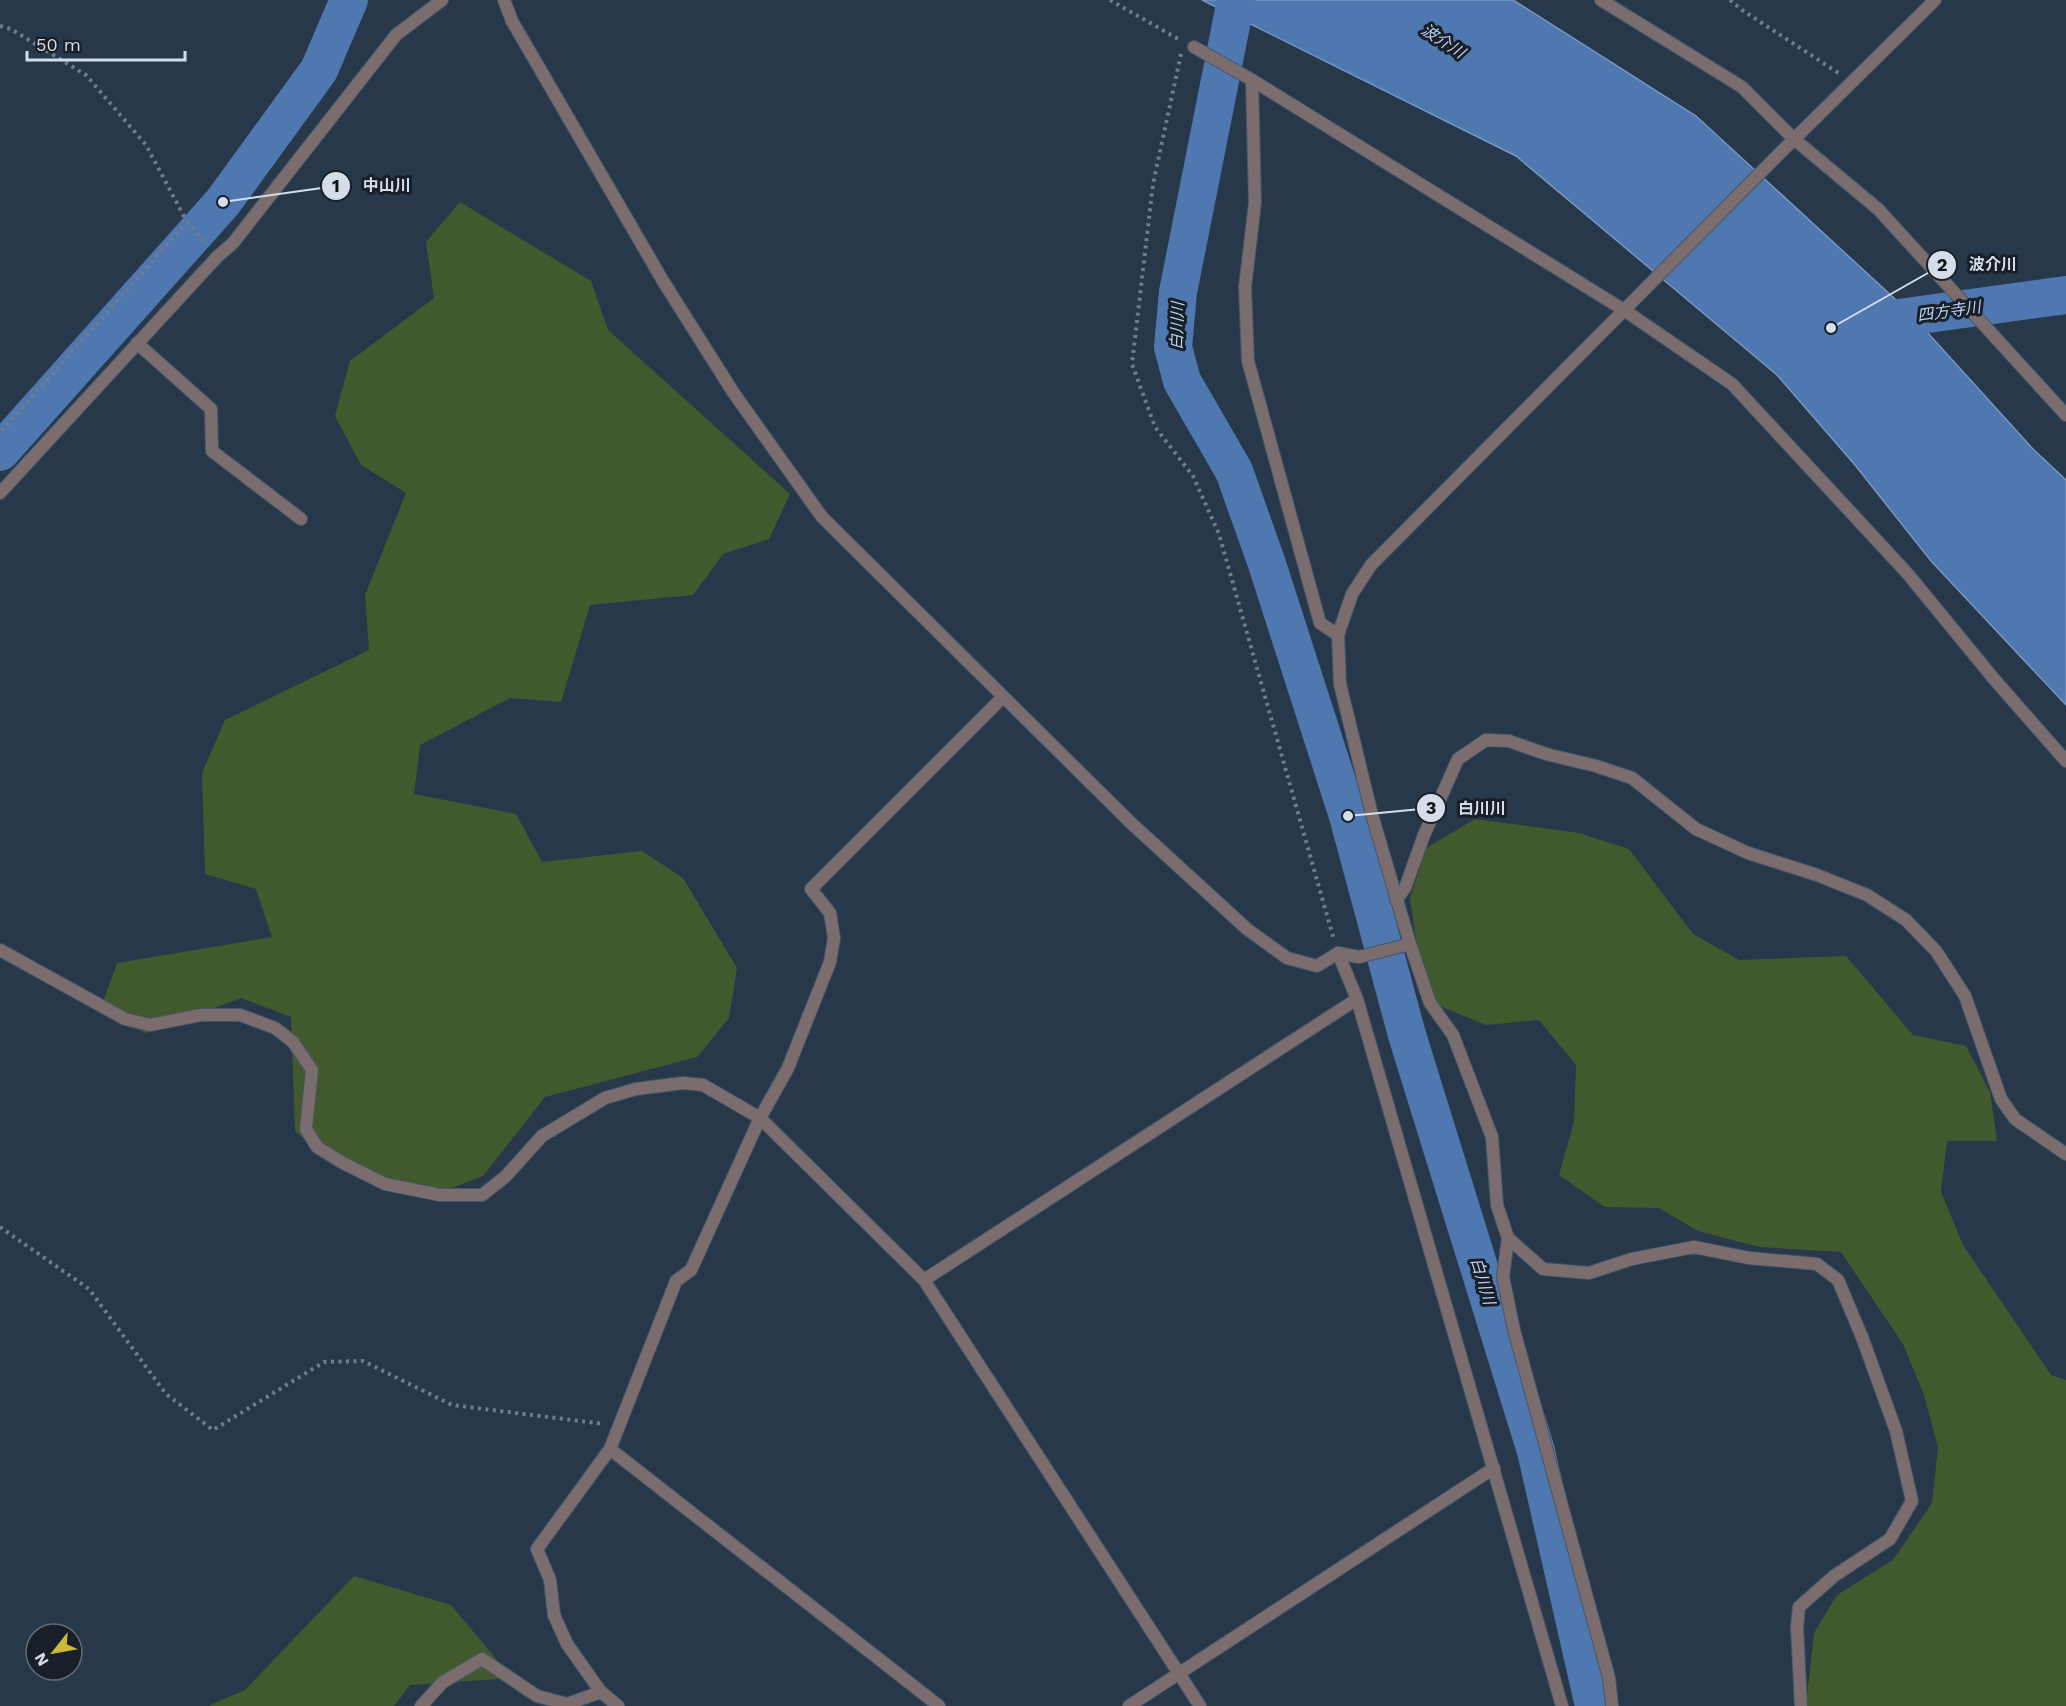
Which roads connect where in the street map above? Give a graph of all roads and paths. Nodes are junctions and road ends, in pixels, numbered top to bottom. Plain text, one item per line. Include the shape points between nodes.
1 (442, 0) edge
2 (504, 0) edge
3 (1110, 0) edge
4 (1601, 0) edge
5 (1730, 0) edge
6 (1935, 0) edge
7 (0, 26) edge
8 (1189, 44) joint
9 (1181, 52) dead end
10 (1252, 80) junction
11 (1853, 82) junction
12 (1794, 139) junction
13 (187, 222) junction
14 (217, 256) junction
15 (1624, 310) junction
16 (137, 344) junction
17 (2066, 415) edge
18 (0, 433) edge
19 (0, 494) edge
20 (301, 519) dead end
21 (1338, 635) junction
22 (1003, 697) junction
23 (2066, 761) edge
24 (1396, 900) junction
25 (1410, 944) junction
26 (0, 950) edge
27 (1338, 953) junction
28 (1357, 999) junction
29 (760, 1118) junction
30 (2066, 1154) edge
31 (0, 1227) edge
32 (1508, 1238) junction
33 (924, 1280) junction
34 (620, 1426) junction
35 (610, 1449) junction
36 (1494, 1468) junction
37 (1179, 1673) junction
38 (601, 1692) junction
39 (421, 1706) edge
40 (618, 1706) edge
41 (939, 1706) edge
42 (1129, 1706) edge
43 (1200, 1706) edge
44 (1562, 1706) edge
45 (1612, 1706) edge
46 (1801, 1706) edge

1 - 14 street via 396,35 233,243
2 - 22 street via 512,21 663,280 733,392 822,517
3 - 8 path
4 - 12 street via 1742,87
5 - 11 path
6 - 11 street
7 - 13 path via 86,75 146,145
8 - 10 street
9 - 27 path via 1153,184 1132,364 1155,428 1193,476 1219,534
10 - 15 street
10 - 21 street via 1255,203 1245,286 1248,361 1320,623
11 - 12 street
12 - 15 street
12 - 17 street via 1878,209
13 - 14 path
13 - 18 path
14 - 16 street
15 - 21 street via 1371,565 1352,594
15 - 23 street via 1732,384 1906,573
16 - 19 street
16 - 20 street via 211,409 212,451
21 - 24 street via 1340,684
22 - 27 street via 1131,823 1247,929 1287,958 1317,966
22 - 29 street via 811,890 830,913 834,938 830,962 788,1068
24 - 25 street
24 - 30 street via 1405,888 1458,759 1486,740 1509,741 1632,778 1696,829 1748,853 1867,895 1906,920 1936,951 1965,996 2001,1099 2015,1119
25 - 27 street via 1359,957
25 - 32 street via 1430,1003 1453,1035 1492,1137 1497,1206
26 - 29 street via 125,1019 150,1025 201,1015 240,1014 275,1028 293,1042 312,1070 306,1128 317,1147 386,1184 440,1195 482,1195 505,1177 542,1136 605,1098 636,1089 683,1083 703,1085
27 - 28 street
28 - 33 street
28 - 36 street
29 - 33 street
29 - 34 street via 691,1270 676,1281
31 - 34 path via 89,1289 166,1394 213,1430 324,1362 363,1361 452,1405
32 - 45 street via 1503,1277 1512,1320 1609,1678
32 - 46 street via 1543,1269 1589,1273 1632,1259 1694,1247 1749,1258 1817,1264 1838,1280 1896,1431 1912,1501 1890,1539 1834,1576 1799,1607
33 - 37 street
34 - 35 street
35 - 38 street via 537,1549 550,1580 554,1615 567,1644
35 - 41 street
36 - 37 street
36 - 44 street
37 - 42 street
37 - 43 street
38 - 39 street via 567,1704 537,1696 482,1659 443,1682
38 - 40 street

